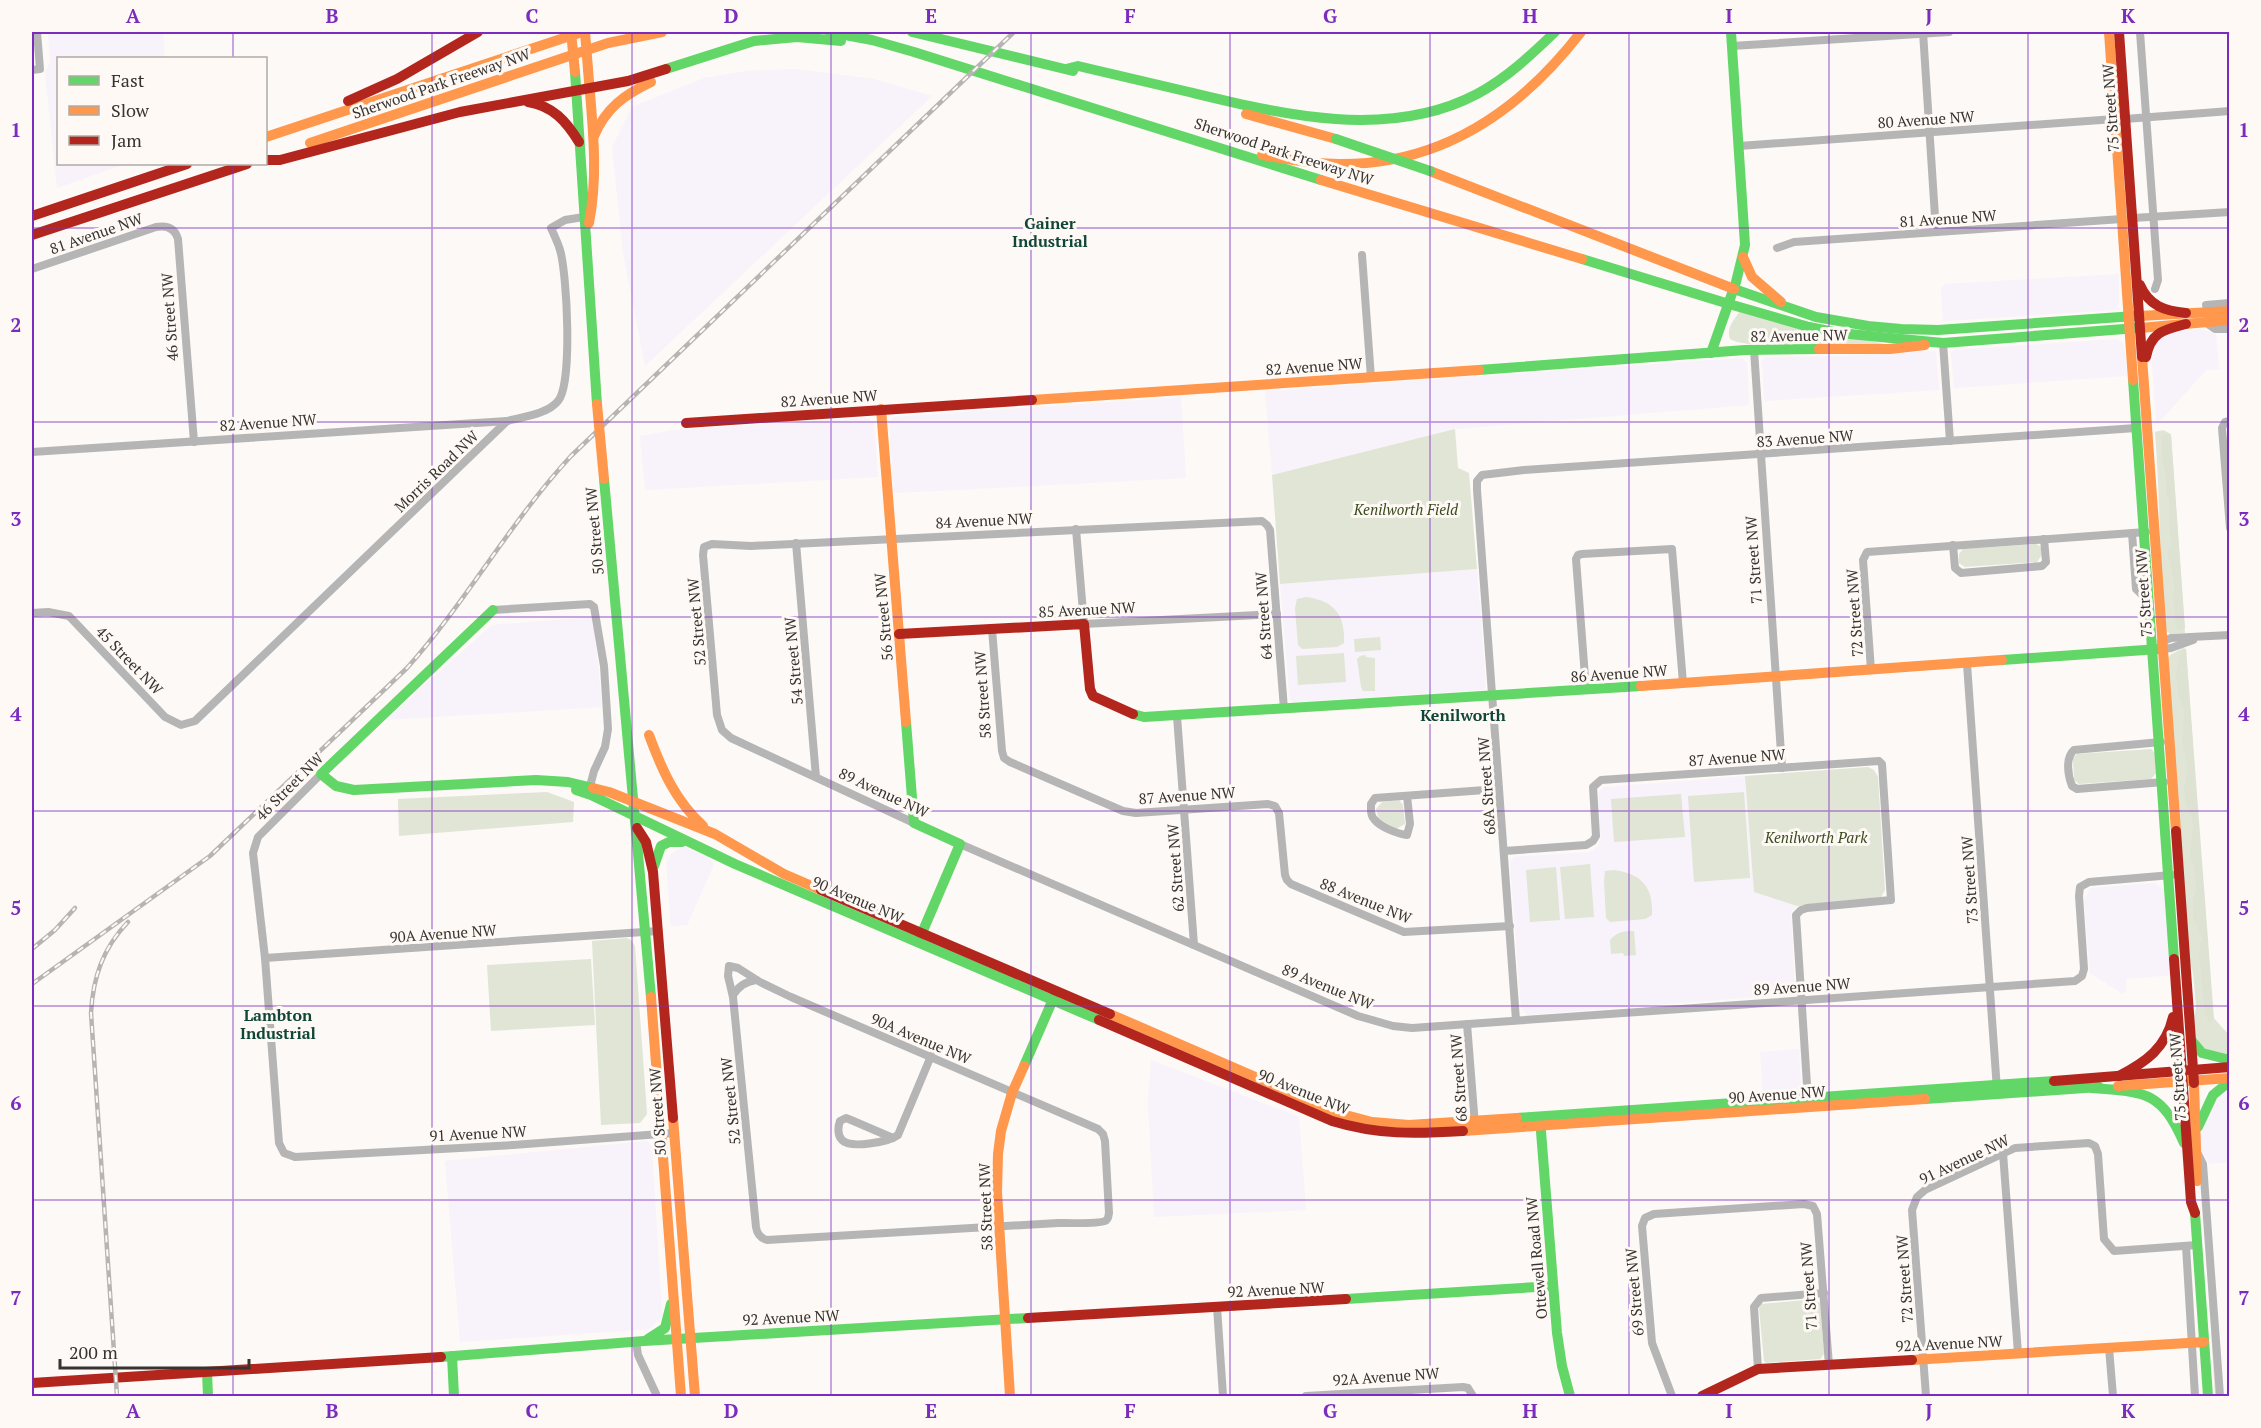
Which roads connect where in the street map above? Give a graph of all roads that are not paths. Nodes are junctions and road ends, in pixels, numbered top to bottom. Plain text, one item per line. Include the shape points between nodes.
1 (37, 32) edge
2 (478, 32) edge
3 (572, 32) edge
4 (584, 32) edge
5 (662, 32) edge
6 (829, 32) edge
7 (912, 32) edge
8 (927, 32) edge
9 (1555, 32) edge
10 (1581, 32) edge
11 (1731, 32) edge
12 (1923, 32) edge
13 (1949, 32) edge
14 (2109, 32) edge
15 (2120, 32) edge
16 (2140, 32) edge
17 (966, 44) junction
18 (1732, 46) junction
19 (932, 58) junction
20 (672, 68) junction
21 (36, 69) edge
22 (1066, 69) junction
23 (590, 88) junction
24 (576, 90) junction
25 (517, 101) junction
26 (2229, 111) edge
27 (2146, 117) junction
28 (2120, 119) junction
29 (307, 123) junction
30 (1930, 133) junction
31 (594, 136) junction
32 (267, 137) edge
33 (1198, 139) junction
34 (579, 142) junction
35 (1739, 146) junction
36 (267, 159) edge
37 (267, 159) edge
38 (184, 165) edge
39 (244, 165) edge
40 (2229, 212) edge
41 (32, 216) edge
42 (588, 216) junction
43 (2153, 217) junction
44 (2127, 219) junction
45 (170, 228) joint
46 (1936, 232) junction
47 (32, 235) edge
48 (1777, 248) dead end
49 (1362, 255) dead end
50 (1743, 257) junction
51 (2136, 268) junction
52 (32, 269) edge
53 (1734, 289) junction
54 (2155, 289) dead end
55 (1729, 303) junction
56 (2229, 303) edge
57 (2206, 305) dead end
58 (1792, 310) junction
59 (2229, 311) edge
60 (2134, 316) junction
61 (2186, 318) junction
62 (2229, 320) edge
63 (2205, 322) junction
64 (2135, 328) junction
65 (2229, 328) edge
66 (1943, 343) junction
67 (1754, 350) junction
68 (1711, 353) junction
69 (2143, 370) junction
70 (1371, 378) junction
71 (881, 409) junction
72 (507, 421) junction
73 (2227, 421) edge
74 (686, 423) dead end
75 (2136, 428) junction
76 (1950, 441) junction
77 (194, 442) junction
78 (32, 452) edge
79 (1761, 454) junction
80 (1478, 479) joint
81 (1265, 523) joint
82 (2229, 528) edge
83 (1076, 529) junction
84 (2143, 533) junction
85 (891, 538) junction
86 (2044, 539) junction
87 (796, 543) junction
88 (1953, 545) junction
89 (704, 547) joint
90 (493, 610) joint
91 (32, 613) edge
92 (1276, 614) junction
93 (1084, 624) junction
94 (992, 629) junction
95 (899, 634) junction
96 (2229, 635) edge
97 (2158, 647) junction
98 (1968, 664) junction
99 (1871, 670) junction
100 (1776, 676) junction
101 (1683, 683) junction
102 (1586, 690) junction
103 (1492, 697) junction
104 (1284, 709) junction
105 (1177, 716) junction
106 (181, 725) joint
107 (722, 730) joint
108 (649, 735) dead end
109 (2163, 742) junction
110 (1004, 758) joint
111 (1782, 768) junction
112 (321, 774) junction
113 (816, 777) junction
114 (2166, 782) junction
115 (1499, 789) junction
116 (589, 791) junction
117 (1407, 796) junction
118 (633, 801) junction
119 (1184, 810) junction
120 (636, 823) junction
121 (914, 823) junction
122 (710, 832) junction
123 (685, 842) junction
124 (960, 844) junction
125 (1504, 851) junction
126 (653, 872) junction
127 (2173, 875) junction
128 (1287, 880) joint
129 (1510, 926) junction
130 (645, 932) junction
131 (658, 932) junction
132 (920, 938) junction
133 (1194, 945) junction
134 (265, 958) junction
135 (729, 966) joint
136 (756, 980) junction
137 (1990, 987) junction
138 (1057, 991) junction
139 (733, 995) junction
140 (2176, 995) junction
141 (1053, 1001) junction
142 (1801, 1001) junction
143 (1516, 1020) junction
144 (1467, 1024) junction
145 (2190, 1035) junction
146 (931, 1056) junction
147 (2229, 1060) edge
148 (2229, 1067) edge
149 (2119, 1076) junction
150 (2188, 1076) junction
151 (2229, 1079) edge
152 (2092, 1088) junction
153 (1997, 1090) junction
154 (1012, 1093) junction
155 (1809, 1103) junction
156 (1540, 1121) junction
157 (1475, 1125) junction
158 (674, 1132) junction
159 (661, 1133) junction
160 (2196, 1134) junction
161 (893, 1138) junction
162 (284, 1153) joint
163 (2003, 1153) junction
164 (2192, 1153) junction
165 (1917, 1197) joint
166 (1645, 1218) joint
167 (999, 1227) junction
168 (2191, 1246) junction
169 (1552, 1286) junction
170 (674, 1292) junction
171 (1824, 1293) junction
172 (1217, 1307) junction
173 (1005, 1320) junction
174 (691, 1338) junction
175 (677, 1339) junction
176 (640, 1341) junction
177 (2204, 1342) junction
178 (2191, 1343) junction
179 (2109, 1348) junction
180 (2018, 1353) junction
181 (452, 1356) junction
182 (1923, 1359) junction
183 (1829, 1365) junction
184 (1758, 1369) junction
185 (207, 1372) junction
186 (32, 1383) edge
187 (208, 1396) edge
188 (454, 1396) edge
189 (657, 1396) edge
190 (681, 1396) edge
191 (694, 1396) edge
192 (1010, 1396) edge
193 (1223, 1396) edge
194 (1306, 1396) edge
195 (1473, 1396) edge
196 (1570, 1396) edge
197 (1672, 1396) edge
198 (1702, 1396) edge
199 (1926, 1396) edge
200 (2113, 1396) edge
201 (2195, 1396) edge
202 (2208, 1396) edge
203 (2220, 1396) edge

1 - 21 street
2 - 29 main road via 397,79
3 - 24 main road, 50 Street NW, bridge
4 - 23 main road, 50 Street NW, bridge
4 - 29 main road, Sherwood Park Freeway NW
5 - 36 main road, Sherwood Park Freeway NW via 561,58
6 - 19 main road, Sherwood Park Freeway NW
7 - 17 main road, Sherwood Park Freeway NW
8 - 17 main road
9 - 22 main road via 1514,70 1460,103 1418,116 1374,121 1305,117 1078,66
10 - 33 main road via 1514,105 1484,125 1416,154 1347,164 1262,155
11 - 18 main road
12 - 13 street
12 - 18 street
12 - 30 street
14 - 28 main road, 75 Street NW
15 - 28 main road, 75 Street NW
16 - 27 street
17 - 22 main road, Sherwood Park Freeway NW
18 - 35 main road
19 - 20 main road via 838,40 797,37 754,41
19 - 33 main road, Sherwood Park Freeway NW
20 - 23 main road
20 - 31 main road via 606,111
22 - 53 main road, Sherwood Park Freeway NW, bridge via 1336,140 1430,171
23 - 24 main road
23 - 31 main road, 50 Street NW
24 - 25 main road
24 - 34 main road, 50 Street NW
25 - 34 main road via 548,106 567,122
25 - 37 main road via 280,160
26 - 27 street, 80 Avenue NW
27 - 28 street, 80 Avenue NW
27 - 43 street
28 - 30 street, 80 Avenue NW
28 - 44 main road, 75 Street NW
29 - 32 main road, Sherwood Park Freeway NW
30 - 35 street, 80 Avenue NW
30 - 46 street
31 - 42 main road, 50 Street NW
33 - 55 main road, Sherwood Park Freeway NW via 1259,161
34 - 42 main road, 50 Street NW
35 - 50 main road via 1745,225
38 - 41 main road
39 - 47 main road
40 - 43 street, 81 Avenue NW
42 - 72 street, Morris Road NW via 551,228 560,250 567,313 563,393 553,406
42 - 118 main road, 50 Street NW, bridge via 597,404
43 - 44 street, 81 Avenue NW
43 - 54 street via 2158,280
44 - 46 street, 81 Avenue NW
44 - 51 main road, 75 Street NW
44 - 60 main road, 75 Street NW
45 - 52 street, 81 Avenue NW via 156,227
45 - 77 street, 46 Street NW via 178,239
46 - 48 street, 81 Avenue NW via 1794,242
49 - 70 street
50 - 53 main road
50 - 58 main road via 1752,278
51 - 60 main road, 75 Street NW
51 - 61 main road via 2142,292 2153,305
53 - 55 main road
53 - 58 main road, 82 Avenue NW
55 - 66 main road, 82 Avenue NW via 1839,333
55 - 68 main road
56 - 57 street
58 - 60 main road, 82 Avenue NW via 1868,326 1919,330
59 - 61 main road, 82 Avenue NW
60 - 61 main road, 82 Avenue NW
60 - 64 main road, 75 Street NW
61 - 63 main road, 82 Avenue NW
61 - 64 main road, 82 Avenue NW
61 - 69 main road via 2152,338
62 - 63 main road, 82 Avenue NW
63 - 65 street, 82 Avenue NW via 2214,329
64 - 66 main road, 82 Avenue NW
64 - 69 main road, 75 Street NW
64 - 75 main road, 75 Street NW
66 - 67 main road, 82 Avenue NW via 1890,349
66 - 76 street
67 - 68 main road, 82 Avenue NW
67 - 79 street, 71 Street NW
68 - 70 main road, 82 Avenue NW
69 - 84 main road, 75 Street NW
70 - 71 main road, 82 Avenue NW
71 - 74 main road, 82 Avenue NW
71 - 85 main road, 56 Street NW
72 - 77 street, 82 Avenue NW
72 - 106 street, Morris Road NW via 224,695 195,721
73 - 82 street via 2222,428
75 - 76 street, 83 Avenue NW
75 - 84 main road, 75 Street NW
76 - 79 street, 83 Avenue NW
77 - 78 street, 82 Avenue NW
79 - 80 street, 83 Avenue NW via 1487,473
79 - 100 street, 71 Street NW
80 - 103 street, 68A Street NW
81 - 83 street, 84 Avenue NW via 1258,520
81 - 92 street, 64 Street NW via 1270,530
83 - 85 street, 84 Avenue NW
83 - 93 street
84 - 86 street
84 - 97 main road, 75 Street NW
84 - 97 main road, 75 Street NW via 2148,601
85 - 87 street, 84 Avenue NW
85 - 95 main road, 56 Street NW
86 - 88 street
86 - 88 street via 2046,562 2042,566 1961,573 1955,568
87 - 89 street, 84 Avenue NW
87 - 113 street, 54 Street NW
88 - 99 street, 72 Street NW via 1869,551 1864,555
89 - 107 street, 52 Street NW via 717,715
90 - 112 main road, 46 Street NW
90 - 116 street via 590,604 594,607 604,666 608,729
91 - 106 street, 45 Street NW via 69,616 165,717
92 - 93 street, 85 Avenue NW
92 - 104 street, 64 Street NW
93 - 94 main road, 85 Avenue NW
93 - 105 main road, 86 Avenue NW via 1093,696 1134,715
94 - 95 main road, 85 Avenue NW
94 - 110 street, 58 Street NW
95 - 121 main road, 56 Street NW
96 - 97 street, 86 Avenue NW via 2200,637 2171,648
97 - 98 main road, 86 Avenue NW
97 - 109 main road, 75 Street NW
98 - 99 main road, 86 Avenue NW
98 - 137 street, 73 Street NW
99 - 100 main road, 86 Avenue NW
100 - 101 main road, 86 Avenue NW
100 - 111 street, 71 Street NW
101 - 102 main road, 86 Avenue NW
101 - 102 street via 1672,549 1578,555
102 - 103 main road, 86 Avenue NW
103 - 104 main road, 86 Avenue NW
103 - 115 street, 68A Street NW
104 - 105 main road, 86 Avenue NW
105 - 119 street, 62 Street NW
107 - 113 street, 89 Avenue NW via 731,738
108 - 122 main road via 664,779
109 - 114 main road, 75 Street NW
109 - 114 street via 2074,750 2068,759 2070,782 2078,789
110 - 119 street, 87 Avenue NW via 1123,811
111 - 125 street, 87 Avenue NW via 1601,780 1593,787 1593,841 1586,845
111 - 142 street, 87 Avenue NW via 1879,761 1882,764 1891,900 1807,908 1796,915
112 - 116 main road, 90 Avenue NW via 338,788 354,790 536,780
112 - 134 street, 46 Street NW via 258,837 253,853
113 - 121 street, 89 Avenue NW
114 - 127 main road, 75 Street NW
115 - 117 street
115 - 125 street, 68A Street NW
116 - 118 main road, 90 Avenue NW
116 - 120 main road, 90 Avenue NW
117 - 117 street via 1372,800 1375,820 1407,835
118 - 120 main road, 50 Street NW
118 - 122 main road, 90 Avenue NW
119 - 128 street, 87 Avenue NW via 1275,806
119 - 133 street, 62 Street NW
120 - 123 main road, 90 Avenue NW
120 - 126 main road, 50 Street NW via 646,842
120 - 130 main road, 50 Street NW
121 - 124 main road, 89 Avenue NW
122 - 132 main road, 90 Avenue NW via 784,874
123 - 126 main road via 662,844
123 - 132 main road, 90 Avenue NW
124 - 132 main road
124 - 133 street, 89 Avenue NW
125 - 129 street, 68A Street NW
126 - 131 main road, 50 Street NW
127 - 137 street, 89 Avenue NW via 2090,882 2080,887 2084,969 2075,981
127 - 140 main road, 75 Street NW
127 - 145 main road, 75 Street NW
128 - 129 street, 88 Avenue NW via 1404,932
129 - 143 street, 68A Street NW
130 - 131 street, 90A Avenue NW
130 - 134 street, 90A Avenue NW
130 - 159 main road, 50 Street NW
131 - 158 main road, 50 Street NW
132 - 138 main road, 90 Avenue NW
132 - 141 main road, 90 Avenue NW
133 - 144 street, 89 Avenue NW via 1358,1017 1412,1028
134 - 162 street, 46 Street NW via 278,1133
135 - 136 street, 90A Avenue NW
135 - 139 street, 52 Street NW
136 - 139 street via 738,987
136 - 146 street, 90A Avenue NW
137 - 142 street, 89 Avenue NW
137 - 153 street, 73 Street NW
138 - 141 main road, 58 Street NW
138 - 157 main road, 90 Avenue NW via 1323,1109 1372,1122
139 - 167 street, 52 Street NW via 757,1233 767,1240
140 - 149 main road via 2173,1024 2165,1043 2143,1065
140 - 150 main road, 75 Street NW
141 - 154 main road, 58 Street NW
141 - 157 main road, 90 Avenue NW via 1337,1123 1406,1134
142 - 143 street, 89 Avenue NW
142 - 155 street
143 - 144 street, 89 Avenue NW
144 - 157 street, 68 Street NW
145 - 147 main road via 2195,1049 2203,1055
145 - 150 main road, 75 Street NW
146 - 154 street, 90A Avenue NW
146 - 161 street
148 - 150 main road, 90 Avenue NW
149 - 150 main road, 90 Avenue NW
149 - 153 main road, 90 Avenue NW
150 - 151 main road, 90 Avenue NW
150 - 152 main road, 90 Avenue NW
150 - 160 main road, 75 Street NW
150 - 164 main road, 75 Street NW
151 - 160 main road via 2213,1095
152 - 153 main road, 90 Avenue NW
152 - 164 main road via 2133,1091 2154,1098 2170,1113
153 - 155 main road, 90 Avenue NW
154 - 167 main road, 58 Street NW via 998,1154
154 - 167 street, 90A Avenue NW via 1103,1134 1109,1213 1104,1222
155 - 156 main road, 90 Avenue NW
156 - 157 main road, 90 Avenue NW
156 - 169 main road, Ottewell Road NW
158 - 159 street, 91 Avenue NW
158 - 174 main road, 50 Street NW
159 - 162 street, 91 Avenue NW via 295,1157
159 - 170 main road, 50 Street NW
160 - 164 main road, 75 Street NW
161 - 161 street via 846,1118 840,1121 839,1134 849,1144 879,1143
163 - 165 street, 91 Avenue NW
163 - 168 street, 91 Avenue NW via 2015,1148 2090,1143 2098,1154 2104,1239 2108,1245 2114,1251
163 - 180 street
164 - 168 main road, 75 Street NW via 2191,1202 2195,1212
164 - 203 street, 75 Street NW via 2203,1164
165 - 182 street, 72 Street NW via 1912,1210
166 - 171 street, 71 Street NW via 1654,1214 1813,1206
166 - 197 street, 69 Street NW via 1642,1226 1652,1343
167 - 173 main road, 58 Street NW
168 - 177 main road, 75 Street NW
168 - 178 street, 75 Street NW
169 - 172 main road, 92 Avenue NW
169 - 196 main road, Ottewell Road NW via 1562,1366
170 - 175 main road, 50 Street NW
170 - 176 main road via 665,1328
171 - 183 street, 71 Street NW
171 - 184 street via 1761,1298 1757,1302 1754,1308
172 - 173 main road, 92 Avenue NW
172 - 193 street
173 - 174 main road, 92 Avenue NW
173 - 192 main road, 58 Street NW
174 - 175 main road, 92 Avenue NW
174 - 191 main road, 50 Street NW
175 - 176 main road, 92 Avenue NW
175 - 190 main road, 50 Street NW
176 - 181 main road, 92 Avenue NW
176 - 189 street via 638,1355
177 - 178 main road, 92A Avenue NW
177 - 202 main road, 75 Street NW
178 - 179 main road, 92A Avenue NW
178 - 201 street, 75 Street NW
179 - 180 main road, 92A Avenue NW
179 - 200 street
180 - 182 main road, 92A Avenue NW
181 - 185 main road, 92 Avenue NW
181 - 188 main road
182 - 183 main road, 92A Avenue NW
182 - 199 street, 72 Street NW
183 - 184 main road, 92A Avenue NW
184 - 198 main road, 92A Avenue NW
185 - 186 main road, 92 Avenue NW
185 - 187 main road
194 - 195 street, 92A Avenue NW via 1454,1387 1468,1388

